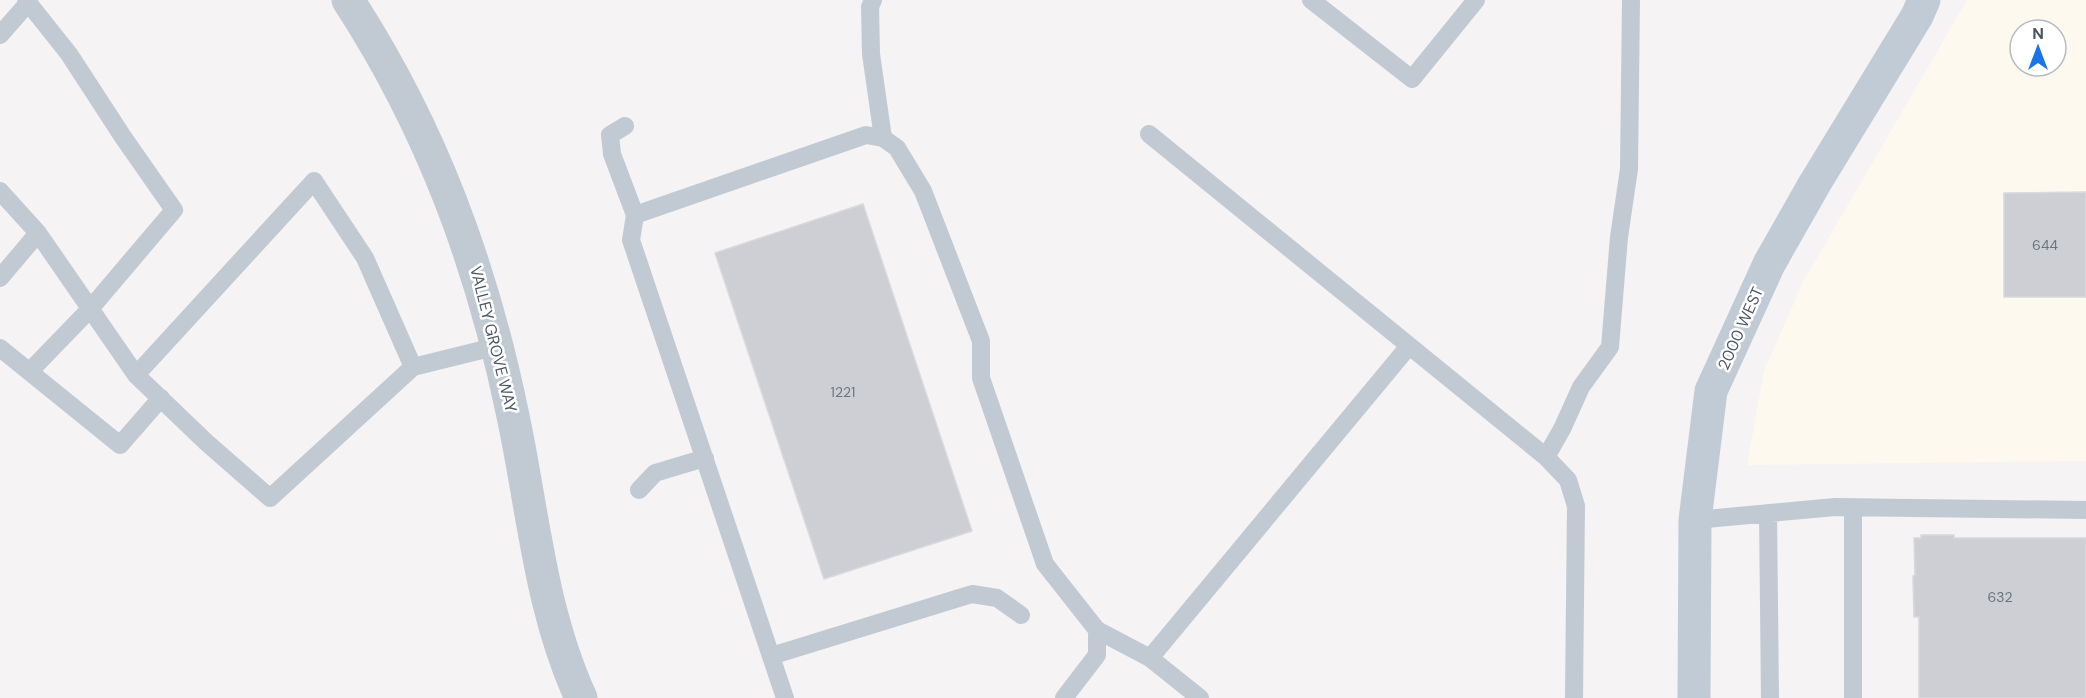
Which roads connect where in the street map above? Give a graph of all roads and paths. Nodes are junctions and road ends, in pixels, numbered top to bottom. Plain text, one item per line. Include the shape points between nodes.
1 (348, 0) edge
2 (873, 0) edge
3 (1311, 0) edge
4 (1476, 0) edge
5 (1631, 0) edge
6 (1924, 0) edge
7 (27, 1) edge
8 (0, 34) edge
9 (625, 126) dead end
10 (1149, 134) dead end
11 (883, 138) junction
12 (0, 191) edge
13 (635, 215) junction
14 (38, 233) junction
15 (0, 278) edge
16 (90, 309) junction
17 (498, 346) junction
18 (1409, 346) junction
19 (0, 348) edge
20 (413, 367) junction
21 (30, 371) junction
22 (136, 375) junction
23 (161, 398) junction
24 (1545, 457) junction
25 (705, 458) junction
26 (639, 490) dead end
27 (1852, 507) junction
28 (2086, 510) edge
29 (1768, 513) junction
30 (1695, 520) junction
31 (1021, 615) dead end
32 (1097, 630) junction
33 (771, 656) junction
34 (1150, 658) junction
35 (581, 698) edge
36 (785, 698) edge
37 (1064, 698) edge
38 (1200, 698) edge
39 (1574, 698) edge
40 (1694, 698) edge
41 (1770, 698) edge
42 (1853, 698) edge

1 - 17 street, VALLEY GROVE WAY via 380,48 441,175 473,258
2 - 11 lane via 871,54
3 - 4 lane via 1412,79
5 - 24 lane via 1629,169 1610,347 1581,387
6 - 30 street, 2000 WEST via 1769,264 1711,391
7 - 8 lane
7 - 16 lane via 69,54 174,210
9 - 13 lane via 610,135 612,154
10 - 18 lane
11 - 13 lane via 866,135
11 - 32 lane via 897,148 923,191 981,341 981,378 1045,564
12 - 14 lane
13 - 25 lane via 631,240
14 - 15 lane
14 - 16 lane
16 - 21 lane
16 - 22 lane
17 - 20 lane
17 - 35 street, VALLEY GROVE WAY via 538,557
18 - 24 lane
18 - 34 lane
19 - 21 lane
20 - 22 lane via 365,258 314,181
20 - 23 lane via 270,498
21 - 23 lane via 120,445
22 - 23 lane
24 - 39 lane via 1568,480 1576,506
25 - 26 lane via 655,473
25 - 33 lane
27 - 28 lane
27 - 29 lane
27 - 42 lane
29 - 30 lane
29 - 41 lane
30 - 40 street, 2000 WEST
31 - 33 lane via 998,598 972,594
32 - 34 lane
32 - 37 lane via 1097,655
33 - 36 lane
34 - 38 lane

